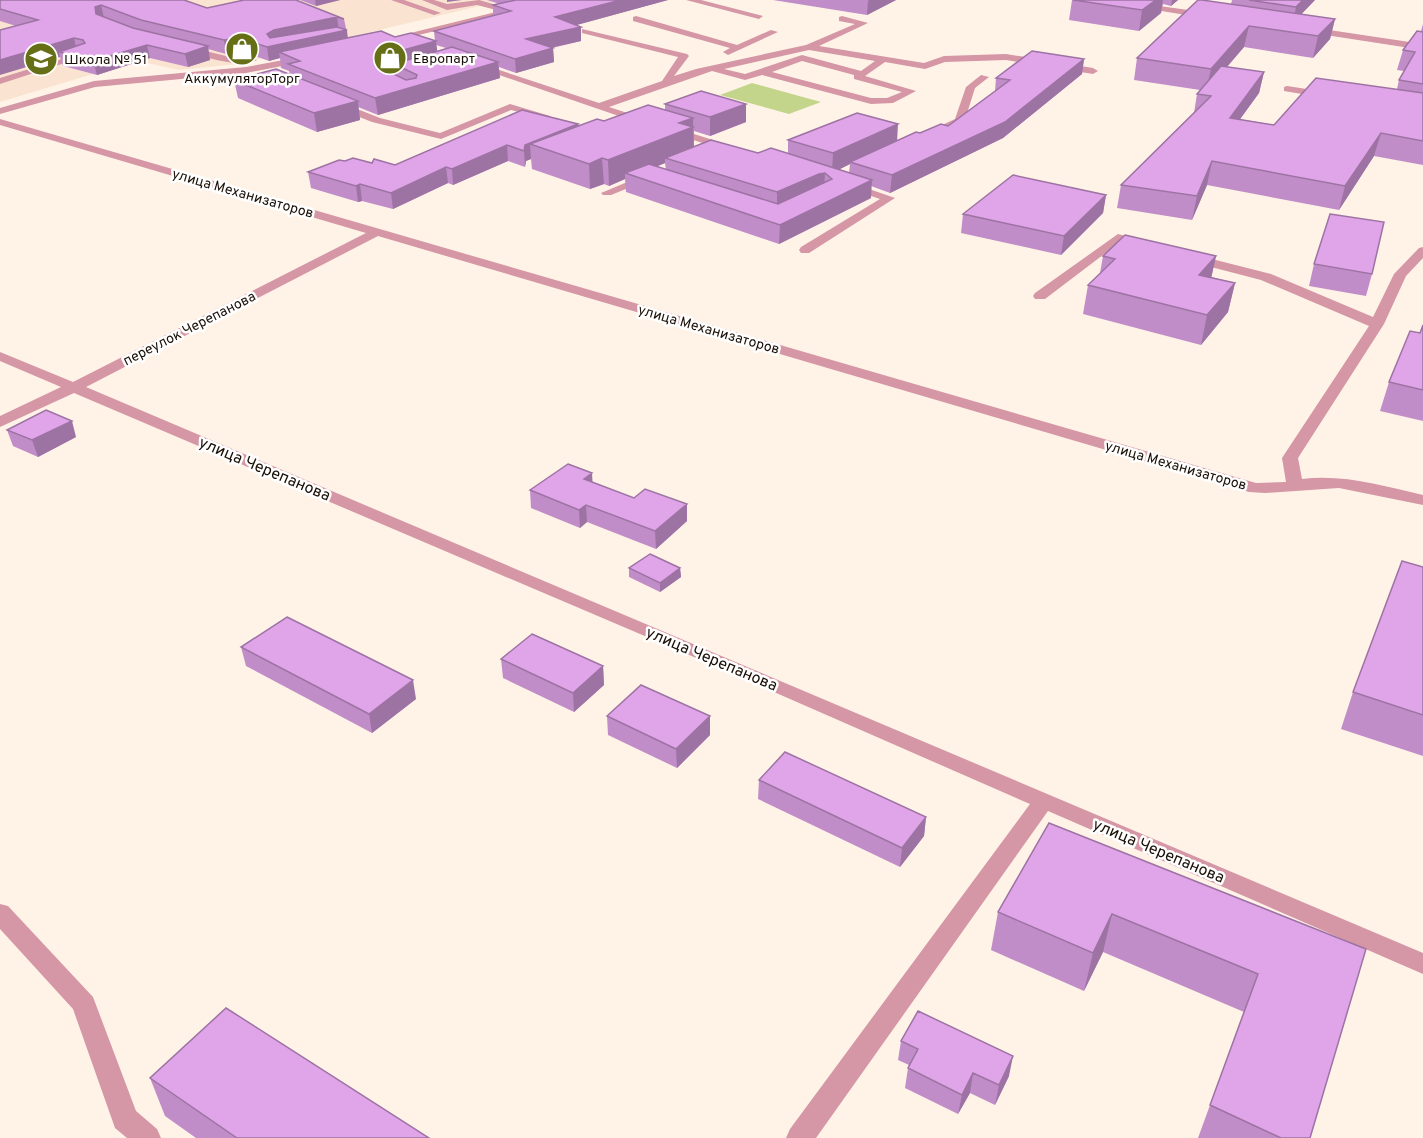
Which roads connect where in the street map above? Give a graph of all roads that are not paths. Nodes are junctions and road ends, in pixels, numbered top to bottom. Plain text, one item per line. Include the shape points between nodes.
1 (395, 0) edge
2 (426, 0) edge
3 (558, 0) edge
4 (690, 0) edge
5 (1099, 0) edge
6 (510, 12) junction
7 (759, 16) dead end
8 (1224, 18) edge
9 (636, 19) dead end
10 (842, 19) dead end
11 (468, 22) junction
12 (1304, 30) edge
13 (585, 31) dead end
14 (774, 32) dead end
15 (400, 38) junction
16 (381, 42) edge
17 (172, 46) edge
18 (422, 46) edge
19 (809, 46) junction
20 (736, 47) junction
21 (1423, 47) edge
22 (81, 57) edge
23 (316, 57) edge
24 (226, 59) junction
25 (884, 59) junction
26 (465, 61) edge
27 (712, 68) junction
28 (272, 70) junction
29 (1093, 71) dead end
30 (696, 72) junction
31 (762, 72) junction
32 (21, 74) junction
33 (862, 74) junction
34 (189, 75) junction
35 (984, 77) dead end
36 (41, 79) dead end
37 (0, 81) edge
38 (665, 83) junction
39 (60, 84) dead end
40 (75, 88) junction
41 (1287, 89) dead end
42 (1333, 96) edge
43 (323, 99) edge
44 (598, 107) junction
45 (0, 111) edge
46 (560, 120) edge
47 (0, 122) edge
48 (651, 123) junction
49 (624, 127) edge
50 (928, 136) edge
51 (723, 146) junction
52 (707, 152) edge
53 (745, 153) edge
54 (655, 176) edge
55 (833, 179) edge
56 (607, 193) dead end
57 (377, 232) junction
58 (1153, 247) edge
59 (805, 250) dead end
60 (1423, 251) edge
61 (1175, 253) edge
62 (1040, 296) dead end
63 (1377, 324) junction
64 (0, 356) edge
65 (74, 387) junction
66 (0, 422) edge
67 (1295, 485) junction
68 (1423, 500) edge
69 (1044, 800) junction
70 (0, 913) edge
71 (1423, 964) edge
72 (147, 1138) edge
73 (800, 1138) edge

1 - 11 street
2 - 6 street via 447,7 477,2
3 - 6 street
4 - 7 street
5 - 8 street
6 - 11 street
9 - 20 street
10 - 19 street via 864,23
11 - 15 street
12 - 21 street
13 - 38 street via 684,56
14 - 20 street
15 - 16 street
15 - 18 street
17 - 24 street
19 - 25 street
19 - 27 street
20 - 30 street
22 - 32 street
23 - 28 street
24 - 28 street via 252,60
24 - 34 street
25 - 29 street via 925,66 945,59 1006,57
25 - 33 street
26 - 44 street
27 - 30 street
27 - 31 street via 745,78
28 - 34 street
30 - 38 street
31 - 33 street via 802,58
31 - 33 street via 871,101 889,101 911,91 857,77
32 - 36 street
32 - 37 street
34 - 40 street
35 - 50 street via 971,87 960,121
38 - 44 street
39 - 40 street
40 - 45 street
41 - 42 street
43 - 46 street via 376,120 441,136 510,107
44 - 48 street
47 - 57 street, улица Механизаторов
48 - 49 street
48 - 51 street
51 - 52 street
51 - 53 street
54 - 56 street
55 - 59 street via 889,198
57 - 65 street, переулок Черепанова
57 - 67 street, улица Механизаторов via 1255,488
58 - 62 street via 1118,238
60 - 63 street via 1400,274
61 - 63 street via 1266,277
63 - 67 street via 1290,458
64 - 65 street, улица Черепанова
65 - 66 street, переулок Черепанова
65 - 69 street, улица Черепанова
67 - 68 street, улица Механизаторов via 1340,483
69 - 71 street, улица Черепанова
69 - 73 street
70 - 72 street via 84,1004 125,1119

